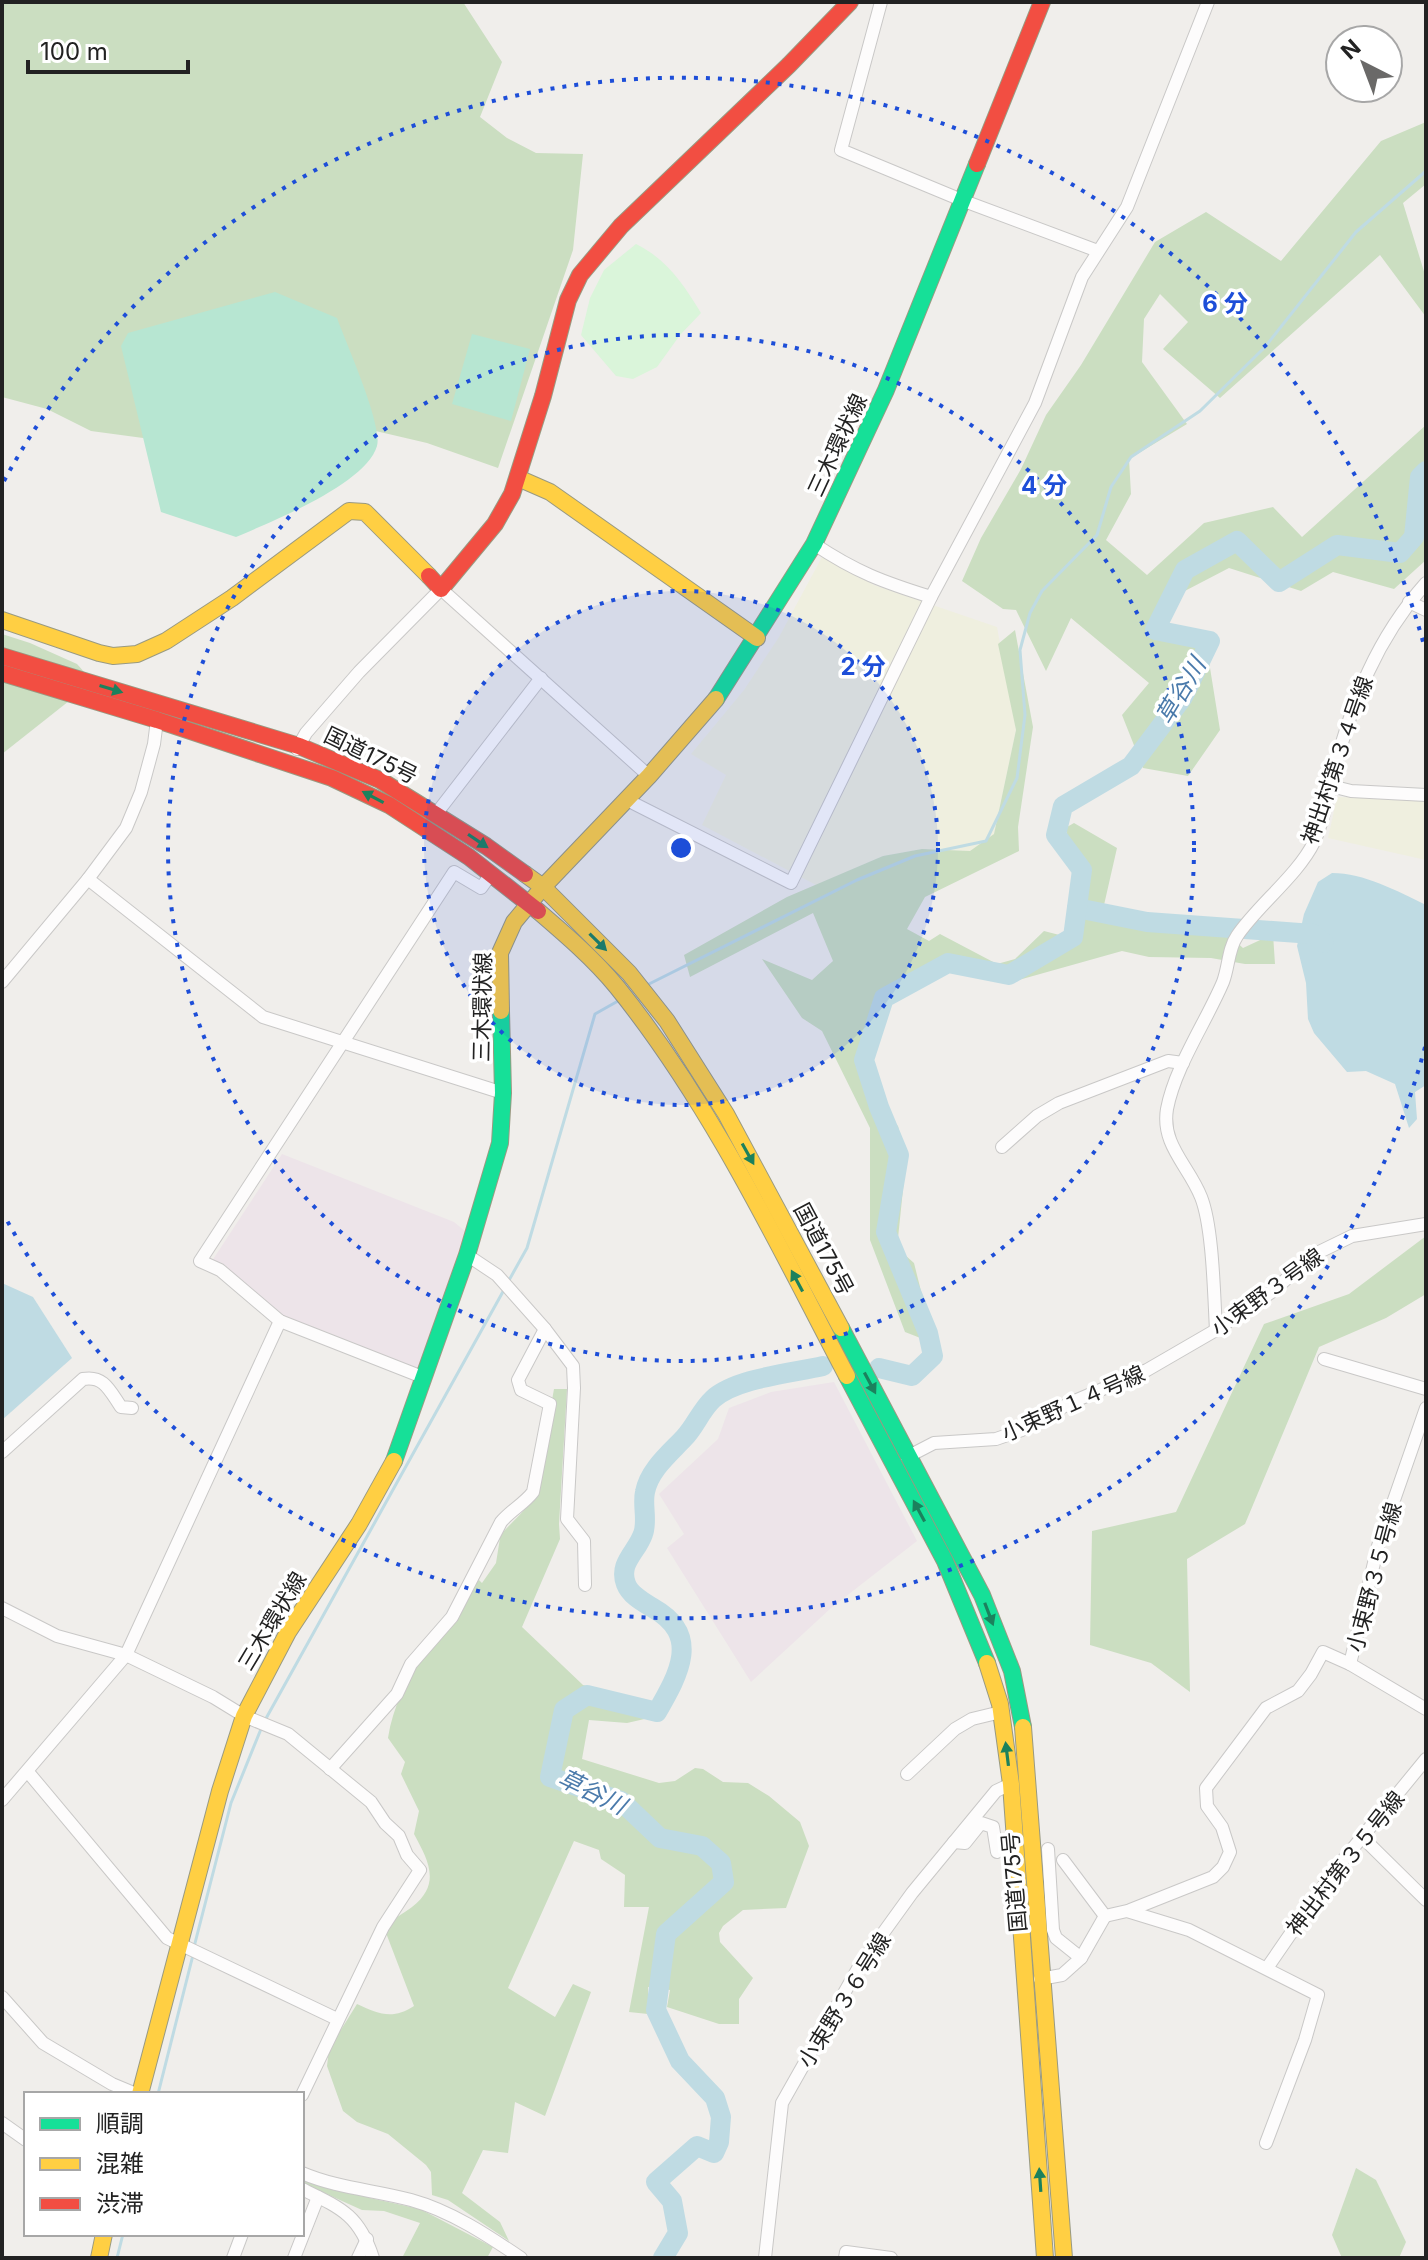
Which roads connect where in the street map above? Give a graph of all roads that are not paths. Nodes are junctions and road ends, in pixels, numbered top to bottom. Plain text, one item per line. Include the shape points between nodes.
1 (850, 2) edge
2 (881, 2) edge
3 (1042, 2) edge
4 (1208, 2) edge
5 (964, 201) junction
6 (1098, 251) junction
7 (518, 478) junction
8 (814, 544) junction
9 (1426, 583) edge
10 (441, 589) junction
11 (931, 597) junction
12 (1409, 602) junction
13 (1426, 610) edge
14 (2, 620) edge
15 (757, 638) junction
16 (2, 653) edge
17 (33, 674) junction
18 (2, 676) edge
19 (541, 678) junction
20 (157, 720) junction
21 (299, 746) junction
22 (291, 764) junction
23 (649, 776) junction
24 (1331, 786) junction
25 (1426, 795) edge
26 (627, 800) junction
27 (436, 814) junction
28 (491, 874) junction
29 (88, 879) junction
30 (543, 887) junction
31 (530, 903) junction
32 (2, 982) edge
33 (344, 1042) junction
34 (1183, 1063) junction
35 (503, 1093) junction
36 (1002, 1147) dead end
37 (1426, 1224) edge
38 (467, 1255) junction
39 (280, 1321) junction
40 (545, 1329) junction
41 (1216, 1330) junction
42 (1324, 1359) dead end
43 (1160, 1363) joint
44 (425, 1378) junction
45 (1426, 1389) edge
46 (132, 1408) dead end
47 (1426, 1408) edge
48 (2, 1452) edge
49 (909, 1456) junction
50 (893, 1463) junction
51 (585, 1585) dead end
52 (2, 1608) edge
53 (126, 1655) junction
54 (1350, 1664) junction
55 (1426, 1709) edge
56 (1001, 1712) junction
57 (244, 1716) junction
58 (1426, 1759) edge
59 (330, 1769) junction
60 (28, 1772) junction
61 (907, 1774) dead end
62 (1011, 1784) junction
63 (2, 1800) edge
64 (1363, 1838) junction
65 (954, 1842) junction
66 (1048, 1849) dead end
67 (997, 1852) dead end
68 (1063, 1860) dead end
69 (1426, 1900) edge
70 (1127, 1911) junction
71 (1105, 1916) junction
72 (179, 1944) junction
73 (1081, 1958) junction
74 (1267, 1968) junction
75 (1044, 1978) junction
76 (1024, 1979) junction
77 (2, 1997) edge
78 (337, 2019) junction
79 (133, 2092) edge
80 (139, 2092) edge
81 (303, 2092) edge
82 (2, 2123) edge
83 (24, 2139) edge
84 (1266, 2143) dead end
85 (304, 2174) edge
86 (304, 2190) edge
87 (318, 2197) junction
88 (304, 2233) edge
89 (104, 2236) edge
90 (241, 2236) edge
91 (303, 2236) edge
92 (367, 2239) junction
93 (99, 2258) edge
94 (233, 2258) edge
95 (294, 2258) edge
96 (358, 2258) edge
97 (373, 2258) edge
98 (521, 2258) edge
99 (765, 2258) edge
100 (845, 2258) edge
101 (891, 2258) edge
102 (1045, 2258) edge
103 (1064, 2258) edge

1 - 7 main road via 621,226 580,275 568,300
2 - 5 street via 841,150
3 - 5 main road, 三木環状線
4 - 6 street via 1127,207
5 - 6 street
5 - 8 main road, 三木環状線 via 886,390
6 - 11 street via 1082,277 1035,403
7 - 10 main road via 495,524
7 - 15 main road via 550,492
8 - 11 street via 874,580
8 - 15 main road, 三木環状線
9 - 12 street, 神出村第３４号線
10 - 14 main road via 365,512 349,511 181,635 136,655 115,657
10 - 19 street
10 - 21 street via 359,672
11 - 26 street via 791,883
12 - 13 street
12 - 24 street, 神出村第３４号線 via 1374,656
15 - 23 main road, 三木環状線 via 713,704
16 - 17 main road
17 - 18 main road
17 - 20 main road, 国道175号
17 -> 21 main road, 国道175号
19 - 23 street
19 - 27 street
20 - 22 main road, 国道175号
20 - 29 street via 141,792 126,828
21 - 22 street
21 - 27 main road, 国道175号 via 380,780
28 -> 22 main road, 国道175号 via 389,805
23 - 26 main road, 三木環状線
24 - 25 street
24 - 34 street, 神出村第３４号線 via 1313,843 1231,947 1210,1012
26 - 30 main road, 三木環状線
27 -> 30 main road, 国道175号
28 - 31 main road, 国道175号
28 - 33 street via 481,888 454,872
29 - 32 street
29 - 33 street via 263,1017
30 - 31 main road, 三木環状線
30 -> 49 main road, 国道175号 via 629,973 676,1034 726,1114
31 - 35 main road, 三木環状線 via 500,953
50 -> 31 main road, 国道175号 via 685,1079 616,986
33 - 35 street
33 - 39 street via 200,1261 220,1270
34 - 36 street via 1168,1061 1059,1103
34 - 41 street, 神出村第３４号線 via 1167,1109 1166,1136 1202,1199
35 - 38 main road, 三木環状線 via 500,1143
37 - 41 street, 小束野３号線 via 1352,1236 1313,1255 1273,1291
38 - 40 street via 497,1275
38 - 44 main road, 三木環状線
39 - 44 street
39 - 53 street
40 - 51 street via 573,1366 567,1519 584,1541
40 - 59 street via 518,1380 521,1390 550,1404 533,1492 501,1522 452,1617 411,1664 397,1694
41 - 43 street, 小束野３号線
42 - 45 street
43 - 49 street, 小束野１４号線 via 1022,1430 996,1439 934,1443
44 - 57 main road, 三木環状線 via 397,1455 288,1632
46 - 48 street via 121,1407 104,1382 83,1379
47 - 54 street, 小束野３５号線 via 1378,1546
49 - 50 street, 小束野１４号線
49 -> 75 main road, 国道175号 via 982,1595 1016,1686
56 -> 50 main road, 国道175号 via 959,1590
52 - 53 street via 57,1636
53 - 57 street
53 - 60 street
54 - 55 street, 小束野３５号線
54 - 70 street via 1323,1652 1298,1691 1266,1708 1206,1788 1207,1806 1222,1827 1230,1852 1223,1867 1213,1877
56 - 61 street via 955,1729
62 -> 56 main road, 国道175号
57 - 59 street via 288,1734
57 - 72 main road, 三木環状線
58 - 64 street, 神出村第３５号線
59 - 78 street via 371,1802 420,1870 383,1927
60 - 63 street
60 - 72 street via 167,1938
62 - 65 street, 小束野３６号線 via 996,1791
62 - 76 main road, 国道175号
64 - 69 street
64 - 74 street, 神出村第３５号線
65 - 67 street via 965,1843 981,1823 993,1827
65 - 99 street, 小束野３６号線 via 860,1965 782,2103
66 - 73 street via 1053,1930
68 - 71 street
70 - 71 street
70 - 74 street via 1189,1930
71 - 73 street
72 - 78 street
72 - 80 main road, 三木環状線
73 - 75 street via 1062,1975
74 - 84 street via 1318,1995
75 - 76 street
75 - 103 main road, 国道175号
102 -> 76 main road, 国道175号
77 - 79 street via 43,2043
78 - 81 street
82 - 83 street
85 - 98 street via 328,2184 413,2200 472,2226
86 - 87 street
87 - 88 street
87 - 92 street via 338,2206
89 - 93 main road
90 - 94 street
91 - 95 street
92 - 96 street
92 - 97 street
100 - 101 street via 846,2252

